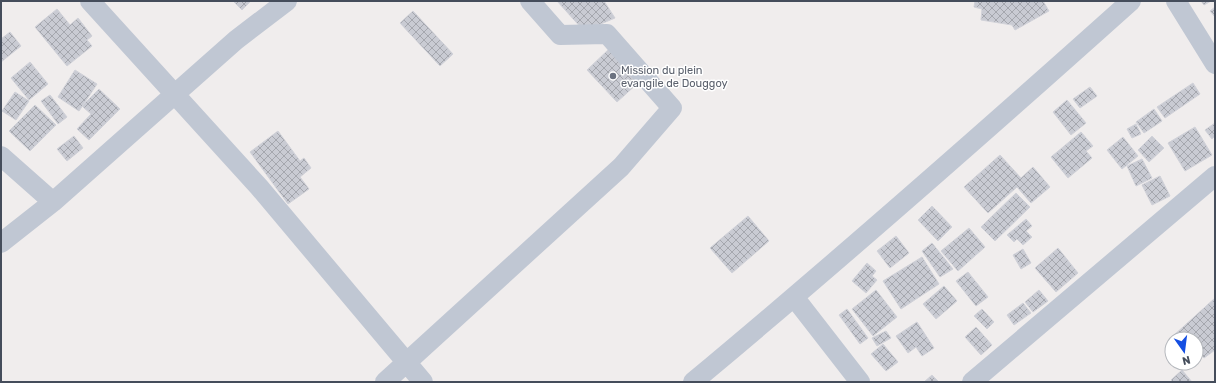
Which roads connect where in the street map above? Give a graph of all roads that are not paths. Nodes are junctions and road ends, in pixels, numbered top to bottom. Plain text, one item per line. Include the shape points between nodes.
1 (90, 1) edge
2 (287, 1) edge
3 (530, 1) edge
4 (1131, 1) edge
5 (1176, 1) edge
6 (1215, 64) edge
7 (175, 95) junction
8 (1, 156) edge
9 (1215, 176) edge
10 (53, 202) junction
11 (1, 243) edge
12 (794, 297) junction
13 (407, 362) junction
14 (385, 382) edge
15 (423, 382) edge
16 (693, 382) edge
17 (860, 382) edge
18 (972, 382) edge

1 - 7 street
2 - 7 street via 236,40
3 - 13 street via 560,35 606,34 672,108 621,167
4 - 12 street
5 - 6 street
7 - 10 street
7 - 13 street via 259,188
8 - 10 street
9 - 18 street
10 - 11 street
12 - 16 street
12 - 17 street
13 - 14 street
13 - 15 street

